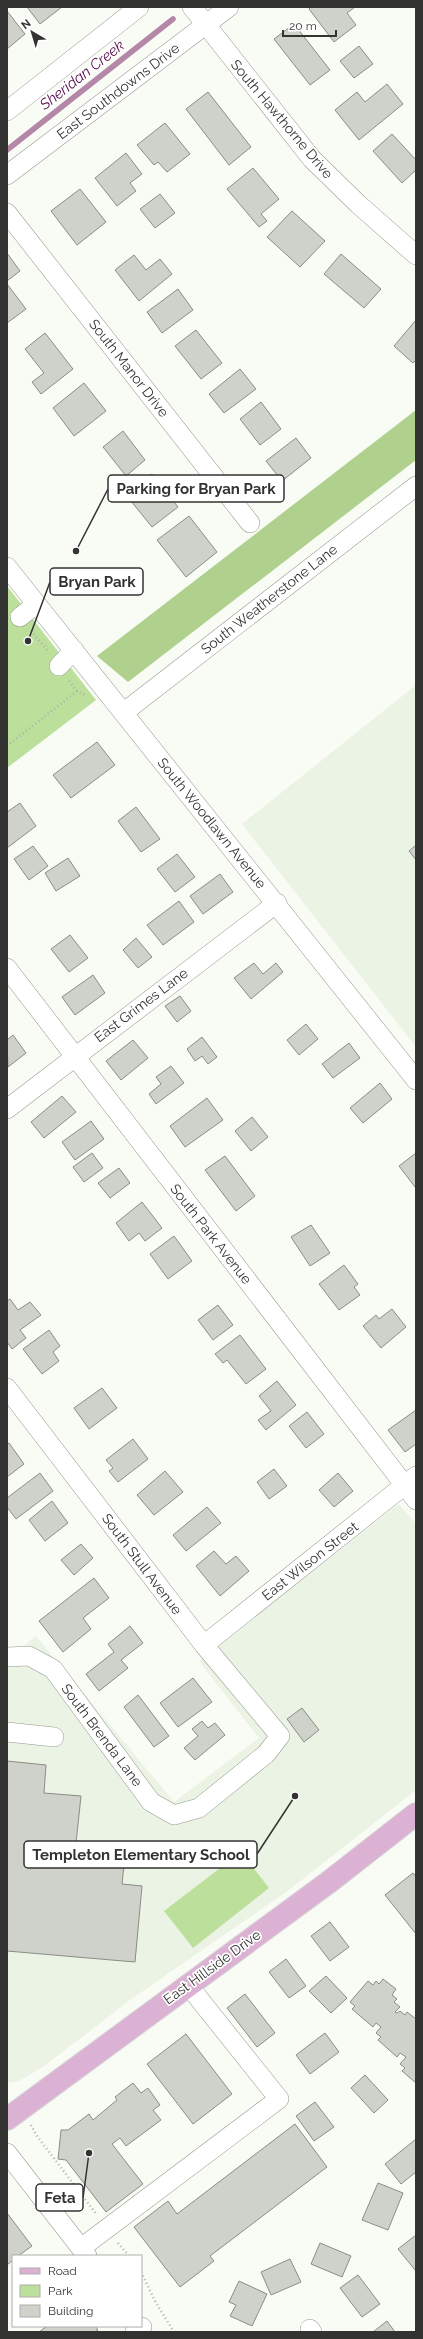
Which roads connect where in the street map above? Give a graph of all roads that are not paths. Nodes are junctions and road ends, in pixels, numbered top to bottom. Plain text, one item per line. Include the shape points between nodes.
1 (139, 7) edge
2 (192, 7) edge
3 (229, 7) edge
4 (206, 26) junction
5 (7, 111) edge
6 (7, 174) edge
7 (7, 213) edge
8 (416, 255) edge
9 (416, 486) edge
10 (250, 523) dead end
11 (7, 567) edge
12 (36, 604) junction
13 (20, 617) dead end
14 (74, 650) junction
15 (59, 666) dead end
16 (123, 713) junction
17 (277, 903) junction
18 (7, 968) edge
19 (74, 1056) junction
20 (416, 1080) edge
21 (7, 1109) edge
22 (7, 1388) edge
23 (412, 1487) edge
24 (204, 1645) junction
25 (7, 1657) edge
26 (7, 1732) edge
27 (54, 1737) dead end
28 (416, 1814) edge
29 (174, 1815) joint
30 (188, 1985) junction
31 (7, 2119) edge
32 (7, 2153) edge
33 (84, 2252) edge

1 - 5 street
2 - 4 street, South Hawthorne Drive
3 - 4 street, East Southdowns Drive
4 - 6 street, East Southdowns Drive
4 - 8 street, South Hawthorne Drive via 312,159
7 - 10 street, South Manor Drive
9 - 16 street, South Weatherstone Lane
11 - 12 street, South Woodlawn Avenue
12 - 13 street
12 - 14 street, South Woodlawn Avenue
14 - 15 street
14 - 16 street, South Woodlawn Avenue
16 - 17 street, South Woodlawn Avenue
17 - 19 street, East Grimes Lane
17 - 20 street, South Woodlawn Avenue
18 - 19 street, South Park Avenue
19 - 21 street, East Grimes Lane
19 - 23 street, South Park Avenue
22 - 24 street, South Stull Avenue
23 - 24 street, East Wilson Street
24 - 29 street, South Stull Avenue via 280,1736 266,1754 199,1808
25 - 29 street, South Brenda Lane via 30,1656 53,1669 151,1802
26 - 27 street
28 - 30 main road, East Hillside Drive via 329,1882
30 - 31 main road, East Hillside Drive
30 - 33 street via 279,2099
32 - 33 street

